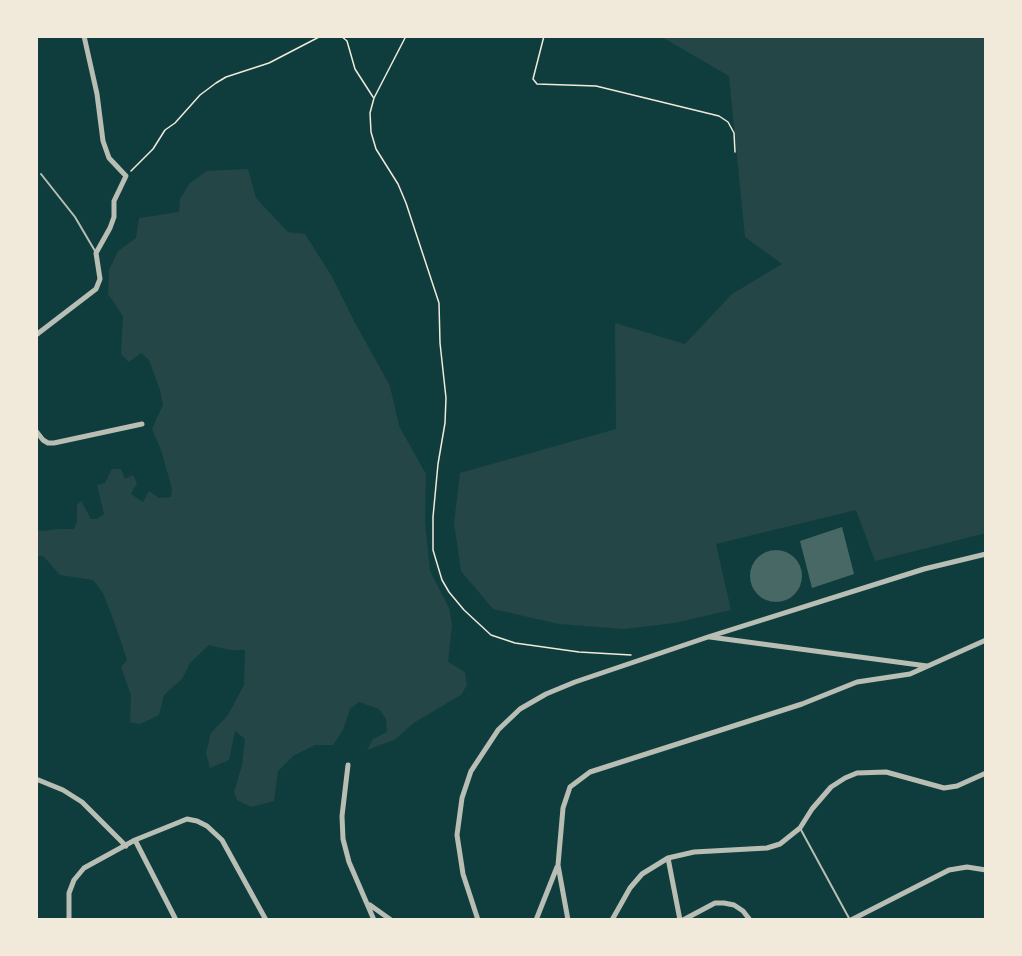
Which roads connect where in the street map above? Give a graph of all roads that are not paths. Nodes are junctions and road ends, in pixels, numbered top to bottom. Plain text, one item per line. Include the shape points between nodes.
1 (84, 36) edge
2 (41, 174) dead end
3 (96, 253) junction
4 (36, 335) edge
5 (142, 424) dead end
6 (36, 431) edge
7 (986, 554) edge
8 (708, 637) junction
9 (986, 640) edge
10 (928, 667) junction
11 (348, 765) dead end
12 (986, 773) edge
13 (36, 779) edge
14 (800, 828) junction
15 (135, 840) junction
16 (126, 846) junction
17 (668, 858) junction
18 (558, 865) junction
19 (986, 870) edge
20 (369, 905) junction
21 (69, 920) edge
22 (176, 920) edge
23 (266, 920) edge
24 (374, 920) edge
25 (391, 920) edge
26 (478, 920) edge
27 (536, 920) edge
28 (568, 920) edge
29 (612, 920) edge
30 (681, 920) edge
31 (750, 920) edge
32 (851, 920) edge

1 - 3 street via 108,158 126,176 114,201 110,228
2 - 3 lane via 75,217
3 - 4 street via 100,279 96,289
5 - 6 street via 54,443 43,440
7 - 8 street via 924,569
8 - 10 street
8 - 26 street via 546,694 520,709 498,730 471,771 462,798 458,835 463,874
9 - 10 street
10 - 18 street via 910,674 857,682 802,704 590,772 570,787 565,797
11 - 20 street via 342,816 344,839 349,862
12 - 14 street via 944,788 886,772 857,773 831,787
13 - 16 street via 82,802
14 - 17 street via 780,844 767,848 694,852
14 - 32 lane
15 - 16 street
15 - 22 street
15 - 23 street via 187,819 207,826 222,840
16 - 21 street via 84,868 74,880 69,893
17 - 29 street via 642,874
17 - 30 street
18 - 27 street
18 - 28 street
19 - 32 street via 949,870
20 - 24 street
20 - 25 street
30 - 31 street via 714,903 724,903 734,905

